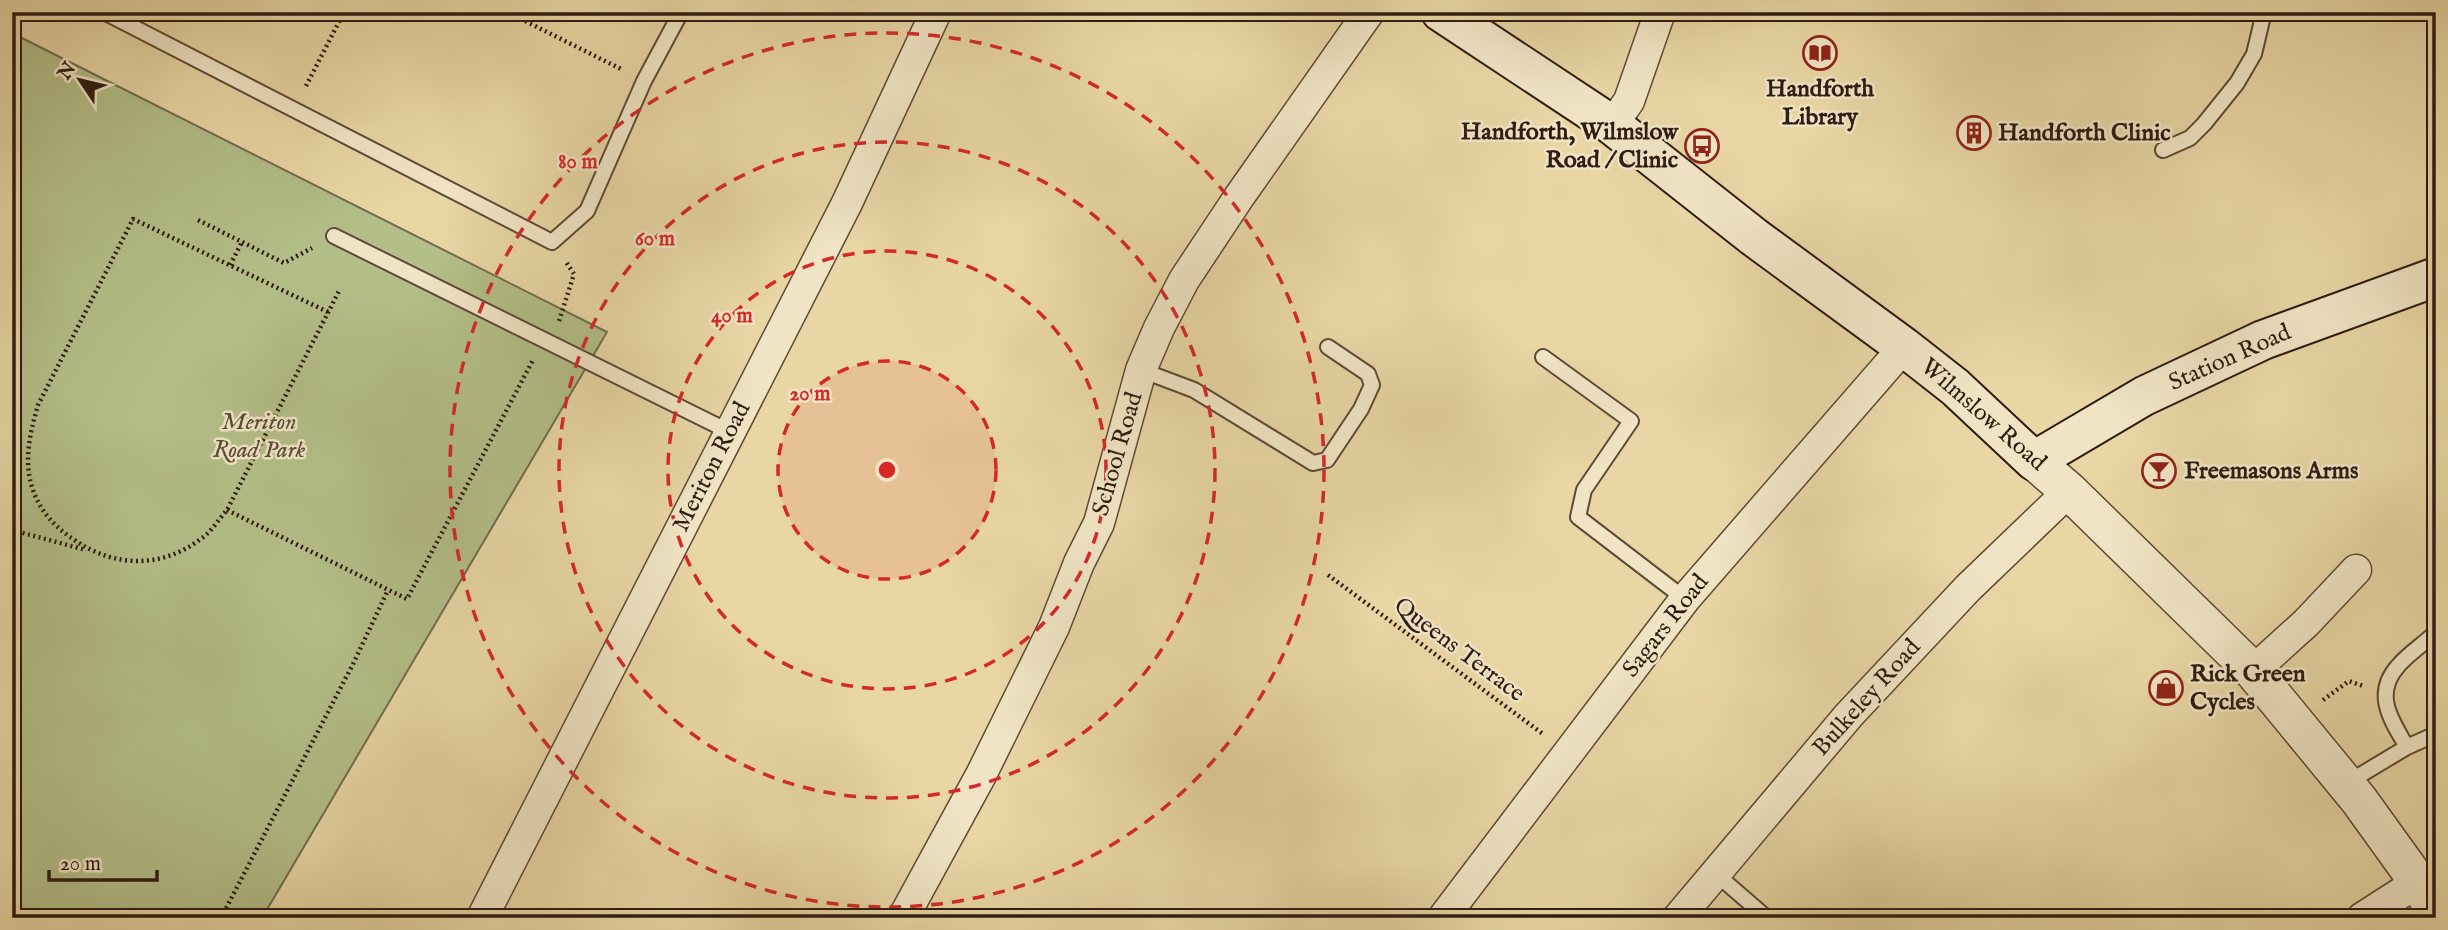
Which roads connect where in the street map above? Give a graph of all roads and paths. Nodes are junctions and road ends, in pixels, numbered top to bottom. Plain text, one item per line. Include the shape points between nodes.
1 (104, 12) edge
2 (344, 12) edge
3 (520, 12) edge
4 (681, 12) edge
5 (936, 12) edge
6 (1369, 12) edge
7 (1441, 12) edge
8 (1660, 12) edge
9 (2264, 12) edge
10 (644, 81) junction
11 (294, 110) junction
12 (1612, 125) junction
13 (2163, 150) dead end
14 (198, 220) dead end
15 (334, 236) joint
16 (242, 242) junction
17 (552, 242) junction
18 (230, 265) junction
19 (2436, 276) edge
20 (339, 292) dead end
21 (328, 312) junction
22 (544, 339) junction
23 (1328, 347) dead end
24 (1904, 347) junction
25 (1543, 357) dead end
26 (1141, 370) junction
27 (730, 432) junction
28 (2034, 461) junction
29 (2069, 491) junction
30 (227, 510) junction
31 (12, 530) edge
32 (89, 551) junction
33 (2356, 570) dead end
34 (1328, 575) dead end
35 (388, 590) junction
36 (1685, 599) junction
37 (2436, 632) edge
38 (2253, 671) junction
39 (2384, 692) junction
40 (2295, 723) junction
41 (2436, 734) edge
42 (2407, 747) junction
43 (1569, 753) junction
44 (2346, 784) junction
45 (1715, 873) junction
46 (2427, 898) edge
47 (221, 918) edge
48 (482, 918) edge
49 (903, 918) edge
50 (1443, 918) edge
51 (1678, 918) edge
52 (1767, 918) edge
53 (2362, 918) edge

1 - 11 lane
2 - 11 path
3 - 10 path via 523,20
4 - 10 lane
5 - 27 street, Meriton Road via 847,203
6 - 26 street, School Road via 1184,281
7 - 12 main road, Wilmslow Road
8 - 12 street via 1629,101
9 - 13 lane via 2254,54 2237,83 2190,138
10 - 17 lane via 587,211
11 - 17 lane
12 - 24 main road, Wilmslow Road
14 - 16 path
15 - 16 path via 284,263
15 - 22 lane
16 - 18 path
17 - 22 path via 574,274 564,311
18 - 21 path
18 - 32 path via 133,219 38,405 28,439 32,489 52,522
19 - 28 main road, Station Road via 2263,340 2144,396
20 - 21 path
21 - 30 path
22 - 27 lane
22 - 35 path via 407,600
23 - 26 lane via 1368,374 1373,385 1327,460 1313,463 1194,390
24 - 28 main road, Wilmslow Road via 1955,387
24 - 36 street, Sagars Road
25 - 36 lane via 1631,421 1584,490 1578,517
26 - 49 street, School Road via 1099,523 1054,627
27 - 48 street, Meriton Road
28 - 29 street, Wilmslow Road
29 - 38 street, Wilmslow Road
29 - 45 street, Bulkeley Road via 1968,588 1849,715
30 - 32 path via 204,537 163,558 138,563
30 - 35 path
31 - 32 path
33 - 38 street
34 - 43 path, Queens Terrace
35 - 47 path
36 - 43 street, Sagars Road
37 - 39 lane via 2397,666
38 - 40 street, Wilmslow Road
39 - 40 path via 2349,681
39 - 42 lane via 2388,715
40 - 44 street, Wilmslow Road
41 - 42 lane
42 - 44 lane
43 - 50 street, Sagars Road
44 - 46 street, Wilmslow Road
45 - 51 street, Bulkeley Road
45 - 52 lane
46 - 53 street

